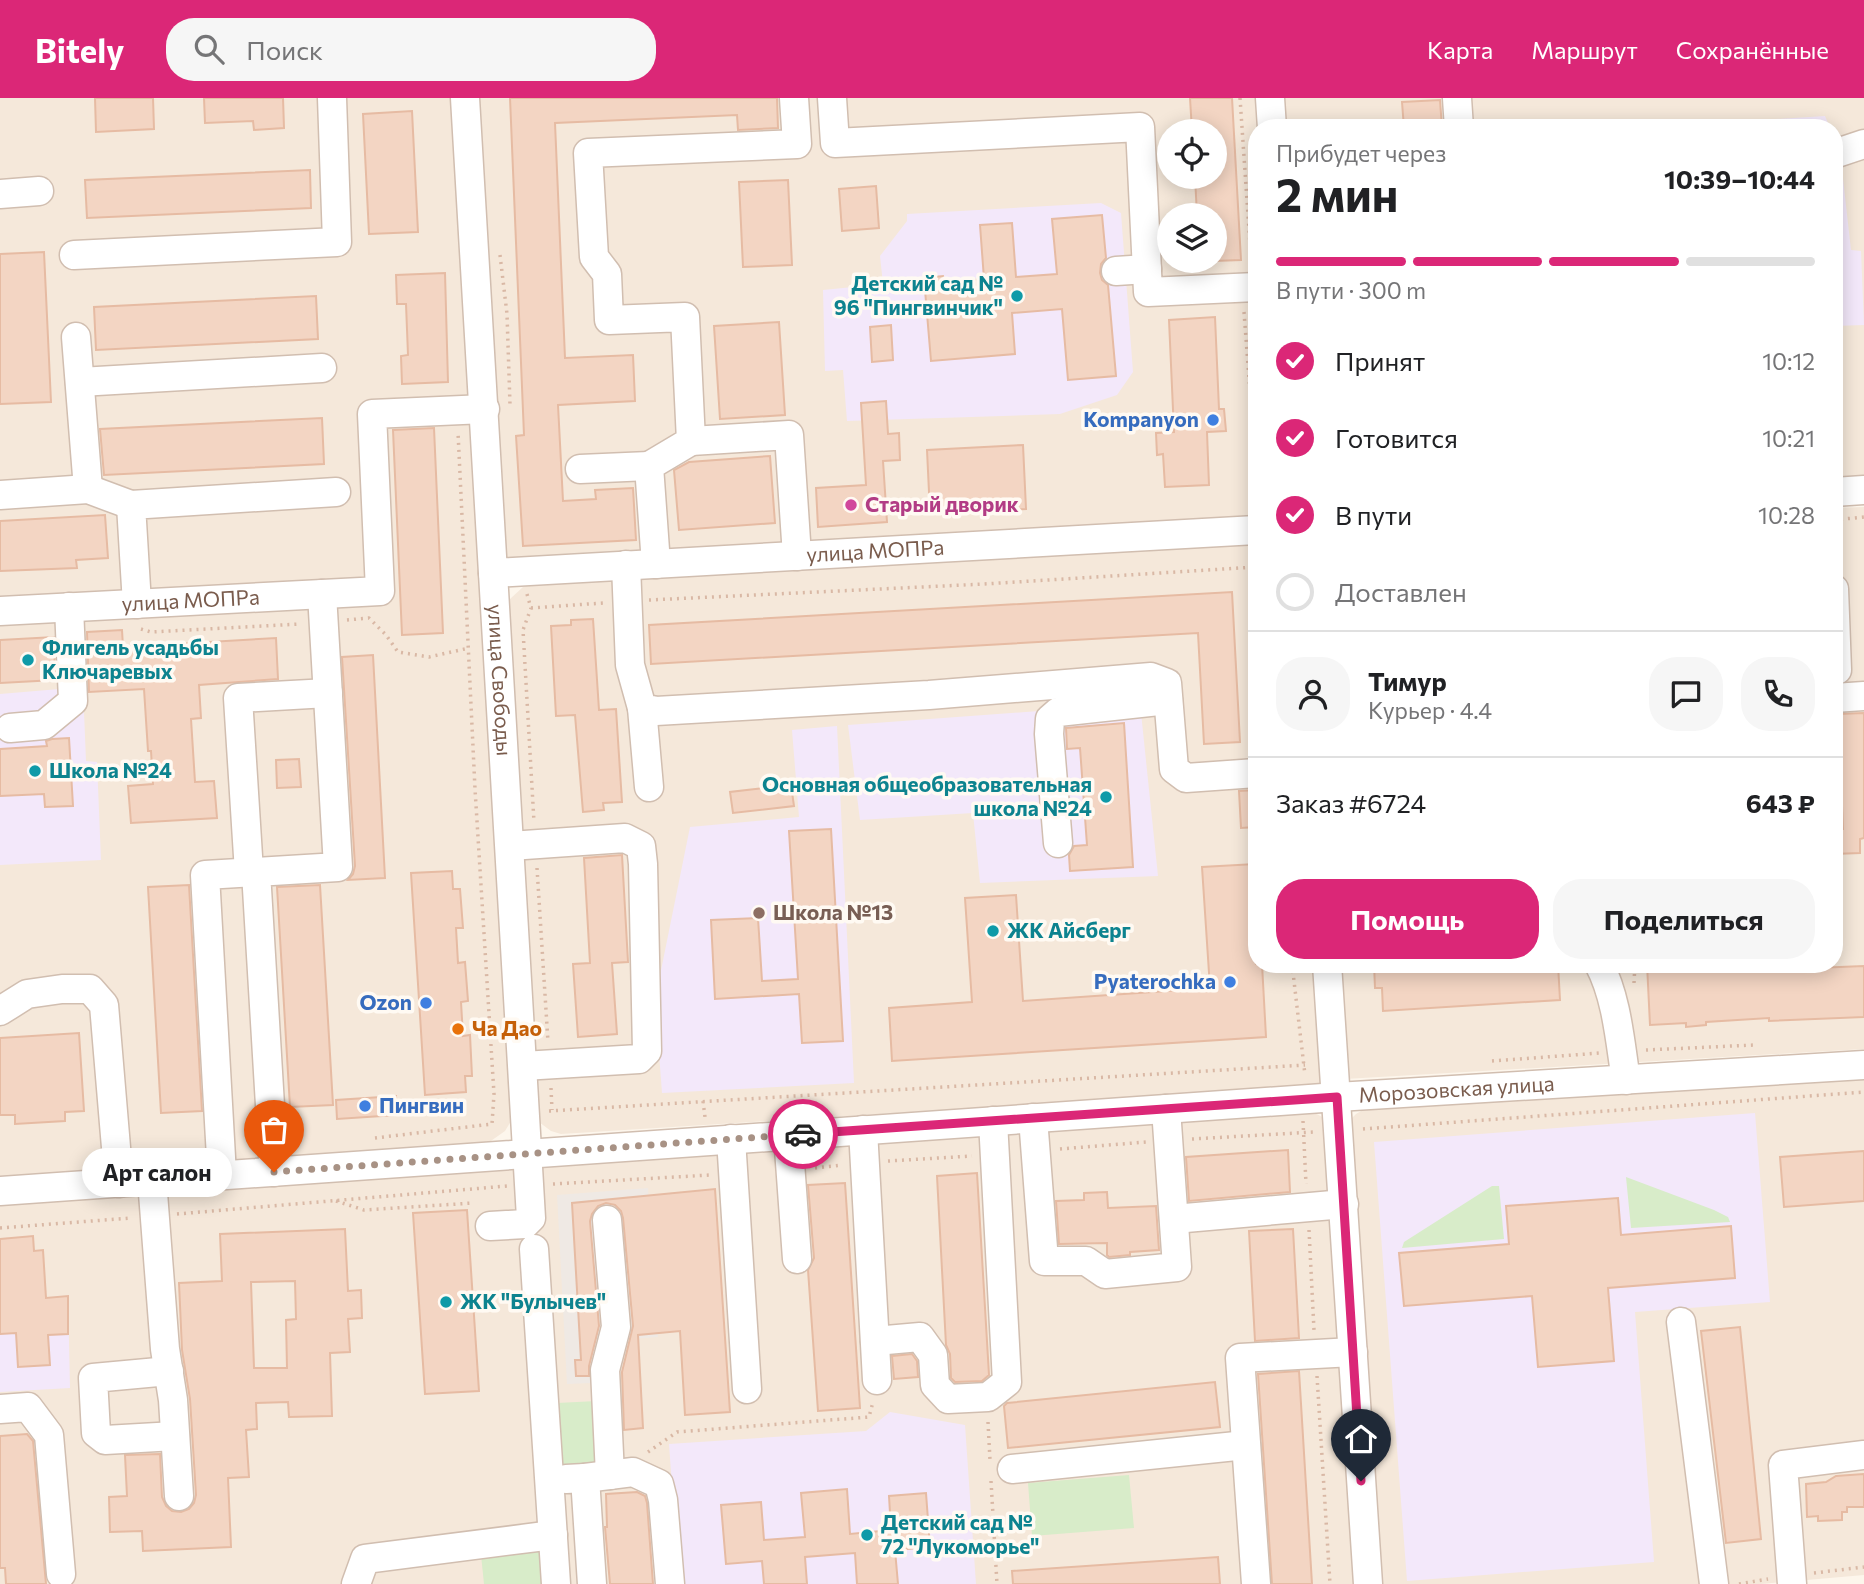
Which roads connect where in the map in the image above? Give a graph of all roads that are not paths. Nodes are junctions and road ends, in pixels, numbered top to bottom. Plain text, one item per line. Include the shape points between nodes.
1 (332, 98) edge
2 (465, 98) edge
3 (794, 98) edge
4 (832, 98) edge
5 (1270, 98) edge
6 (1457, 98) edge
7 (1271, 119) edge
8 (1458, 119) edge
9 (1864, 144) edge
10 (1843, 151) edge
11 (39, 191) dead end
12 (0, 194) edge
13 (74, 255) dead end
14 (1147, 269) junction
15 (1116, 271) dead end
16 (1248, 287) edge
17 (76, 337) dead end
18 (322, 368) dead end
19 (80, 382) junction
20 (485, 409) junction
21 (691, 441) junction
22 (649, 466) junction
23 (580, 469) dead end
24 (88, 489) junction
25 (1864, 490) edge
26 (1843, 491) edge
27 (336, 492) dead end
28 (0, 495) edge
29 (131, 505) junction
30 (1248, 530) edge
31 (797, 556) junction
32 (656, 564) junction
33 (625, 565) junction
34 (493, 573) junction
35 (322, 594) junction
36 (137, 604) junction
37 (69, 607) junction
38 (0, 611) edge
39 (1843, 687) edge
40 (328, 693) junction
41 (1864, 696) edge
42 (1168, 700) junction
43 (642, 708) junction
44 (10, 728) dead end
45 (1248, 774) edge
46 (649, 787) dead end
47 (1058, 843) dead end
48 (510, 846) junction
49 (252, 872) junction
50 (1328, 973) edge
51 (1604, 973) edge
52 (0, 1011) edge
53 (1864, 1065) edge
54 (523, 1066) junction
55 (1626, 1080) junction
56 (1337, 1097) junction
57 (1166, 1109) junction
58 (1033, 1118) junction
59 (993, 1121) junction
60 (863, 1130) junction
61 (788, 1135) junction
62 (731, 1139) junction
63 (528, 1153) junction
64 (274, 1172) junction
65 (222, 1175) junction
66 (152, 1180) junction
67 (119, 1183) junction
68 (0, 1191) edge
69 (1344, 1204) junction
70 (1174, 1219) junction
71 (607, 1220) dead end
72 (490, 1226) dead end
73 (534, 1249) dead end
74 (796, 1259) dead end
75 (1681, 1322) dead end
76 (875, 1341) junction
77 (1353, 1352) junction
78 (169, 1371) junction
79 (877, 1380) road end
80 (747, 1389) dead end
81 (0, 1409) edge
82 (175, 1436) junction
83 (1246, 1445) junction
84 (1864, 1455) edge
85 (998, 1471) road end
86 (598, 1477) junction
87 (549, 1481) junction
88 (179, 1496) dead end
89 (553, 1535) junction
90 (61, 1574) dead end
91 (356, 1584) edge
92 (556, 1584) edge
93 (592, 1584) edge
94 (670, 1584) edge
95 (1256, 1584) edge
96 (1368, 1584) edge
97 (1714, 1584) edge
98 (1793, 1584) edge

1 - 13 street via 337,242
2 - 20 street, улица Свободы
3 - 21 street via 797,144 589,153 594,257 607,274 609,320 685,317
4 - 14 street via 835,143 1140,127
5 - 7 street
6 - 8 street
9 - 10 street
11 - 12 street
14 - 15 street
14 - 16 street via 1148,292
17 - 19 street
18 - 19 street
19 - 24 street
20 - 34 street, улица Свободы
20 - 35 street, улица МОПРа via 372,414 380,591
21 - 22 street
21 - 31 street via 789,435
22 - 23 street
22 - 32 street
24 - 28 street
24 - 29 street
25 - 26 street
27 - 29 street
29 - 36 street
30 - 31 street, улица МОПРа
31 - 32 street, улица МОПРа
32 - 33 street, улица МОПРа
33 - 34 street, улица МОПРа
33 - 43 street via 630,665
34 - 48 street, улица Свободы
35 - 36 street, улица МОПРа
35 - 40 street via 312,623
36 - 37 street, улица МОПРа
37 - 38 street, улица МОПРа
37 - 44 street via 73,701 44,726
39 - 41 street
40 - 49 street via 338,867
40 - 49 street via 239,698
42 - 43 street via 1167,683 1151,677 929,695 656,711
42 - 45 street via 1174,769 1186,778
42 - 47 street via 1058,712 1050,719
43 - 46 street
48 - 54 street, улица Свободы
48 - 54 street via 625,838 641,846 643,863 647,1051 639,1059
49 - 64 street
49 - 65 street via 205,875
50 - 56 street
51 - 55 street
52 - 67 street via 27,994 62,989 90,989 104,1005
53 - 55 street, Морозовская улица
54 - 63 street, улица Свободы
55 - 56 street, Морозовская улица
56 - 57 street, Морозовская улица
56 - 69 street
57 - 58 street, Морозовская улица
57 - 70 street
58 - 59 street, Морозовская улица
58 - 70 street via 1044,1261 1086,1261 1105,1273 1177,1268
59 - 60 street, Морозовская улица
59 - 76 street via 1007,1382 988,1397 948,1399 935,1385 933,1355 920,1337
60 - 61 street, Морозовская улица
60 - 76 street
61 - 62 street, Морозовская улица
61 - 74 street
62 - 63 street, Морозовская улица
62 - 80 street
63 - 64 street, Морозовская улица
63 - 72 street, улица Свободы via 531,1218 525,1224
64 - 65 street, Морозовская улица
65 - 66 street, Морозовская улица
66 - 67 street, Морозовская улица
66 - 78 street
67 - 68 street, Морозовская улица
69 - 70 street
69 - 77 street
71 - 86 street via 616,1327 605,1370
73 - 87 street
75 - 97 street
76 - 79 street
77 - 83 street via 1240,1359
77 - 96 street
78 - 82 street
78 - 82 street via 93,1378 96,1433 105,1440
81 - 90 street via 28,1407 49,1435
82 - 88 street
83 - 85 street
83 - 95 street
84 - 98 street via 1783,1465
86 - 87 street
86 - 93 street
86 - 94 street via 633,1472 659,1484
87 - 89 street
89 - 91 street via 365,1559
89 - 92 street

